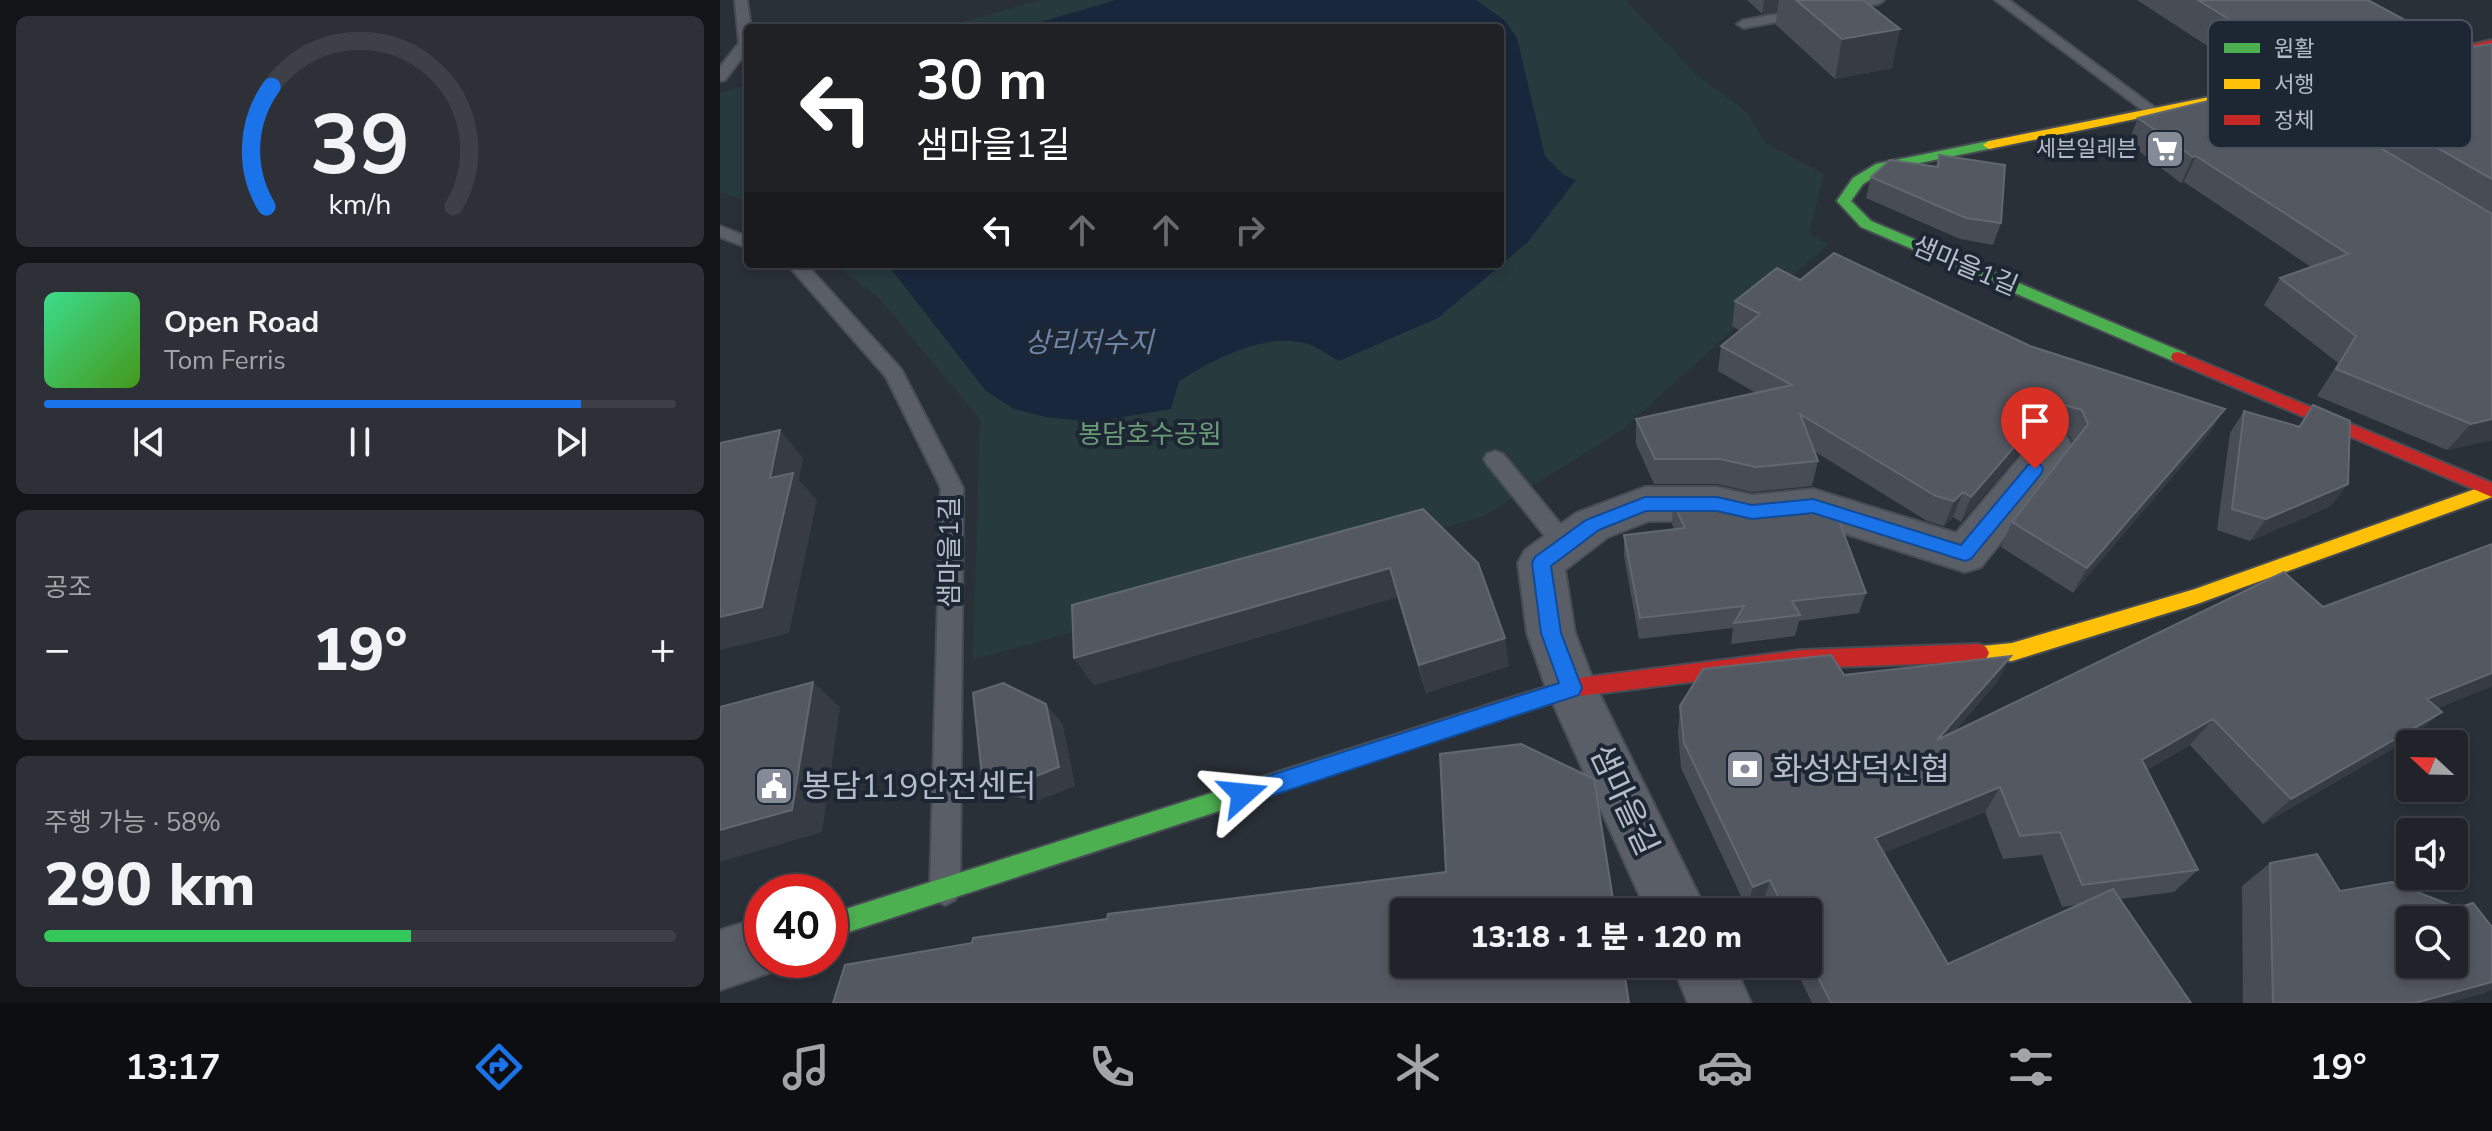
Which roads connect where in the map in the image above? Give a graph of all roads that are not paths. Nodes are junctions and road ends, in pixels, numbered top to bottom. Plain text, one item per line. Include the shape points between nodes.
1 (741, 0) edge
2 (1878, 0) edge
3 (2001, 0) edge
4 (1744, 24) dead end
5 (744, 26) edge
6 (2492, 43) edge
7 (744, 46) edge
8 (2472, 47) edge
9 (721, 76) edge
10 (2208, 101) edge
11 (2154, 112) junction
12 (720, 231) edge
13 (744, 241) edge
14 (800, 268) edge
15 (2052, 448) dead end
16 (1495, 459) dead end
17 (1565, 545) junction
18 (1571, 688) junction
19 (945, 891) junction
20 (1670, 898) edge
21 (848, 921) edge
22 (744, 953) edge
23 (720, 960) edge
24 (1708, 978) edge
25 (1720, 1003) edge

1 - 5 lane
2 - 4 lane
3 - 11 lane
6 - 8 street
7 - 9 lane
10 - 11 street, 샘마을1길
11 - 18 street, 샘마을1길 via 1881,167 1858,181 1844,201 1866,224 2492,490 2197,596 2012,652 1801,659
12 - 13 lane
14 - 19 lane, 샘마을1길 via 894,374 952,488
15 - 17 street via 1965,554 1813,506 1752,512 1717,504 1645,504 1592,525
16 - 17 lane
17 - 18 street via 1541,563 1551,633
18 - 19 street, 샘마을1길
18 - 20 street, 샘마을길
19 - 21 street, 샘마을1길
22 - 23 street
24 - 25 street

